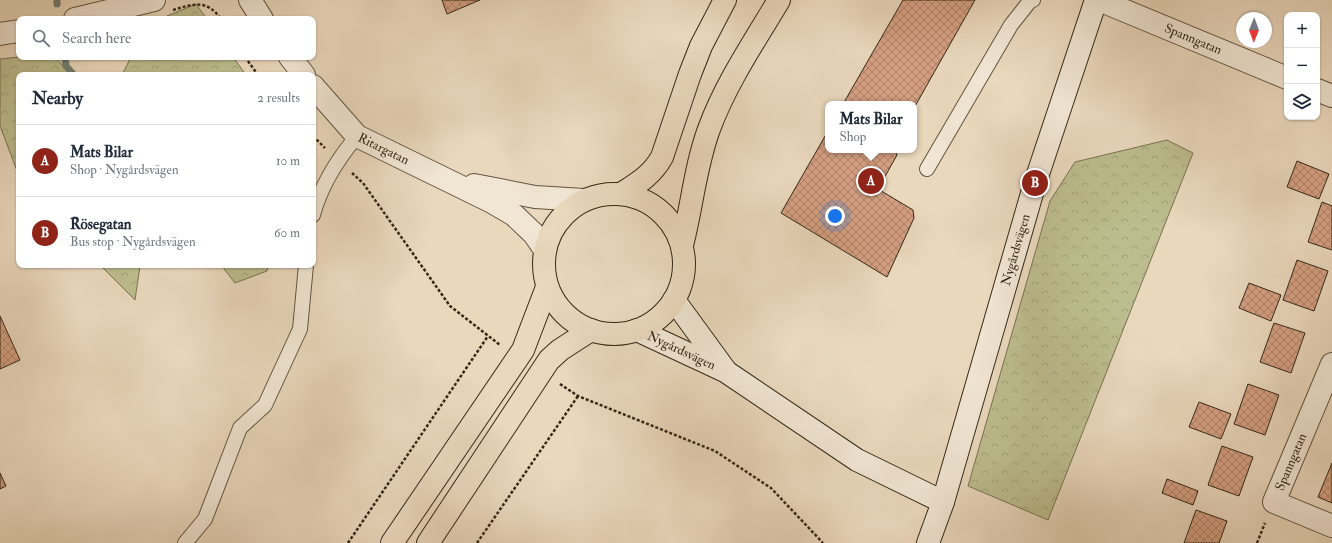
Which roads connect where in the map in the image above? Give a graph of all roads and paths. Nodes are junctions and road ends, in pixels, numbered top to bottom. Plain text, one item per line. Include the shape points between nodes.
1 (250, 0) edge
2 (725, 0) edge
3 (779, 0) edge
4 (1033, 0) edge
5 (1098, 0) edge
6 (160, 6) edge
7 (95, 16) edge
8 (219, 16) edge
9 (260, 16) edge
10 (16, 31) edge
11 (0, 34) edge
12 (247, 60) edge
13 (292, 60) edge
14 (256, 72) edge
15 (302, 72) edge
16 (1284, 77) edge
17 (316, 89) edge
18 (1320, 91) edge
19 (1332, 96) edge
20 (357, 136) junction
21 (337, 159) junction
22 (927, 169) dead end
23 (447, 180) junction
24 (621, 194) junction
25 (584, 200) junction
26 (316, 204) edge
27 (682, 245) junction
28 (545, 250) junction
29 (306, 268) edge
30 (547, 287) junction
31 (674, 300) junction
32 (591, 330) junction
33 (637, 330) junction
34 (488, 336) junction
35 (504, 347) dead end
36 (1332, 364) edge
37 (725, 371) junction
38 (559, 384) dead end
39 (578, 396) junction
40 (943, 502) junction
41 (1332, 526) edge
42 (185, 543) edge
43 (348, 543) edge
44 (392, 543) edge
45 (428, 543) edge
46 (478, 543) edge
47 (823, 543) edge
48 (928, 543) edge

1 - 9 street
2 - 24 highway via 701,46 662,158 646,178
3 - 27 highway via 730,81 711,124 696,176
4 - 22 lane via 1011,25
5 - 16 street, Spanngatan
5 - 40 street, Nygårdsvägen via 1035,183
6 - 7 street
6 - 8 path via 206,3 214,8
10 - 11 street
12 - 14 path
13 - 15 street
17 - 20 street, Ritargatan
18 - 19 street
20 - 21 lane
20 - 23 street, Ritargatan
21 - 26 lane
21 - 34 path via 363,183 450,306
23 - 25 street, Ritargatan via 535,197
23 - 28 street, Ritargatan via 514,215 534,234
24 - 25 highway via 600,195
24 - 27 highway via 647,202 660,211 671,223
25 - 28 highway via 570,209 556,224
27 - 31 highway via 684,269 681,285
28 - 30 highway
29 - 42 lane via 300,329 265,405 240,428 205,520
30 - 32 highway via 562,312
30 - 44 highway via 523,350
31 - 33 highway via 652,323
31 - 37 street, Nygårdsvägen
32 - 33 highway via 621,334
32 - 45 highway via 549,360
33 - 37 street, Nygårdsvägen
34 - 35 path
34 - 43 path
36 - 41 street, Spanngatan via 1274,502
37 - 40 street, Nygårdsvägen via 857,460
38 - 39 path
39 - 46 path
39 - 47 path via 715,451 771,488
40 - 48 street, Nygårdsvägen

